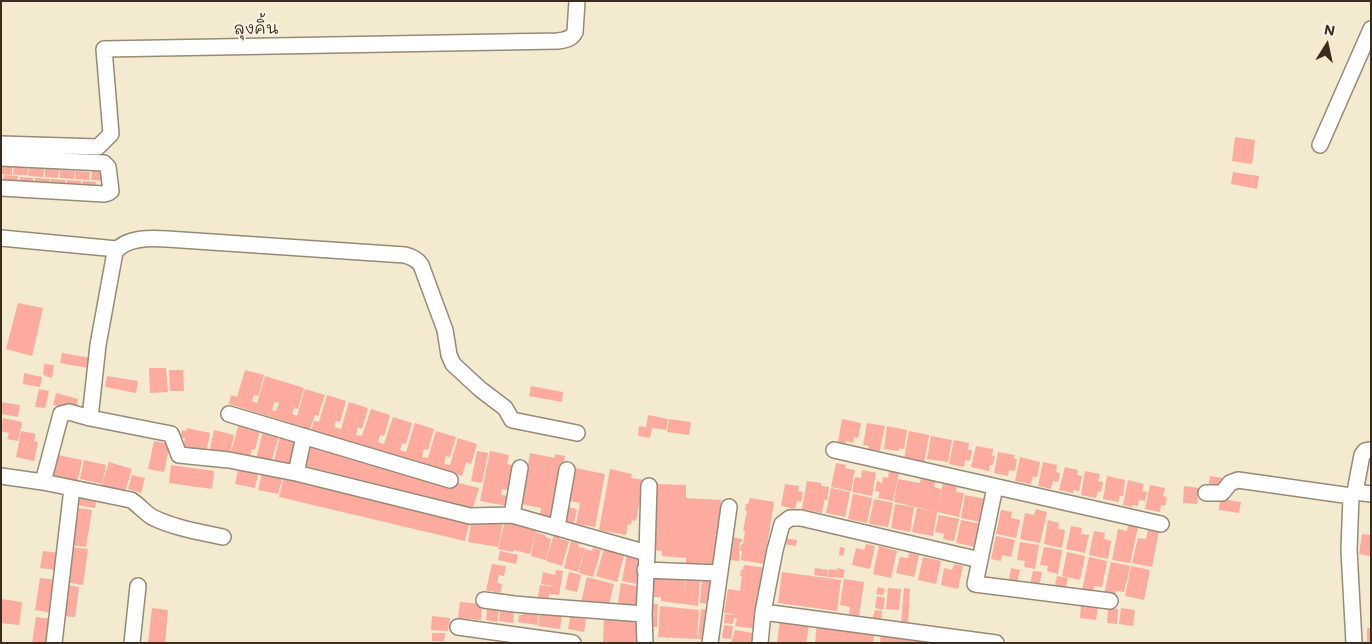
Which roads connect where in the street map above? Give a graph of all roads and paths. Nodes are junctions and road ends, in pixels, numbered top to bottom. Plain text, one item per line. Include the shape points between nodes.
1 (577, 1) edge
2 (1371, 29) edge
3 (1, 144) edge
4 (1320, 145) dead end
5 (1, 158) edge
6 (1, 188) edge
7 (1, 238) edge
8 (117, 249) junction
9 (229, 414) dead end
10 (90, 418) junction
11 (577, 433) dead end
12 (304, 436) junction
13 (834, 450) dead end
14 (1371, 450) edge
15 (520, 468) dead end
16 (567, 470) dead end
17 (296, 473) junction
18 (1, 476) edge
19 (450, 480) dead end
20 (43, 482) junction
21 (649, 486) dead end
22 (995, 487) junction
23 (72, 488) junction
24 (1206, 493) dead end
25 (1353, 494) junction
26 (1371, 494) edge
27 (729, 507) dead end
28 (512, 515) junction
29 (1161, 524) dead end
30 (557, 527) junction
31 (223, 537) dead end
32 (647, 553) junction
33 (980, 560) junction
34 (646, 570) junction
35 (720, 573) junction
36 (138, 586) dead end
37 (484, 600) dead end
38 (1110, 601) dead end
39 (763, 612) junction
40 (644, 614) junction
41 (458, 627) dead end
42 (54, 643) edge
43 (132, 643) edge
44 (573, 643) edge
45 (645, 643) edge
46 (710, 643) edge
47 (760, 643) edge
48 (996, 643) edge
49 (1354, 643) edge

1 - 3 street, ลุงคิ้น via 575,32 568,39 558,41 104,49 112,134 98,147
2 - 4 street
5 - 6 street via 104,162 108,167 111,191 104,194
7 - 8 street
8 - 10 street via 98,345
8 - 11 street via 134,241 154,238 411,256 421,266 445,330 448,355 455,367 505,408 512,420
9 - 12 street
10 - 17 street via 171,434 179,455 229,460
10 - 20 street via 69,412 61,414
12 - 17 street
12 - 19 street
13 - 22 street
14 - 25 street via 1362,455
15 - 28 street
16 - 30 street
17 - 28 street via 470,516
18 - 20 street
20 - 23 street
21 - 32 street
22 - 29 street
22 - 33 street
23 - 31 street via 131,500 150,515 170,524
23 - 42 street
24 - 25 street via 1222,493 1230,483 1238,480
25 - 26 street
25 - 49 street via 1349,550
27 - 35 street
28 - 30 street
30 - 32 street
32 - 34 street
33 - 38 street via 975,584
33 - 39 street via 790,518 781,527
34 - 35 street
34 - 40 street
35 - 46 street
36 - 43 street
37 - 40 street
39 - 47 street
39 - 48 street
40 - 45 street
41 - 44 street

